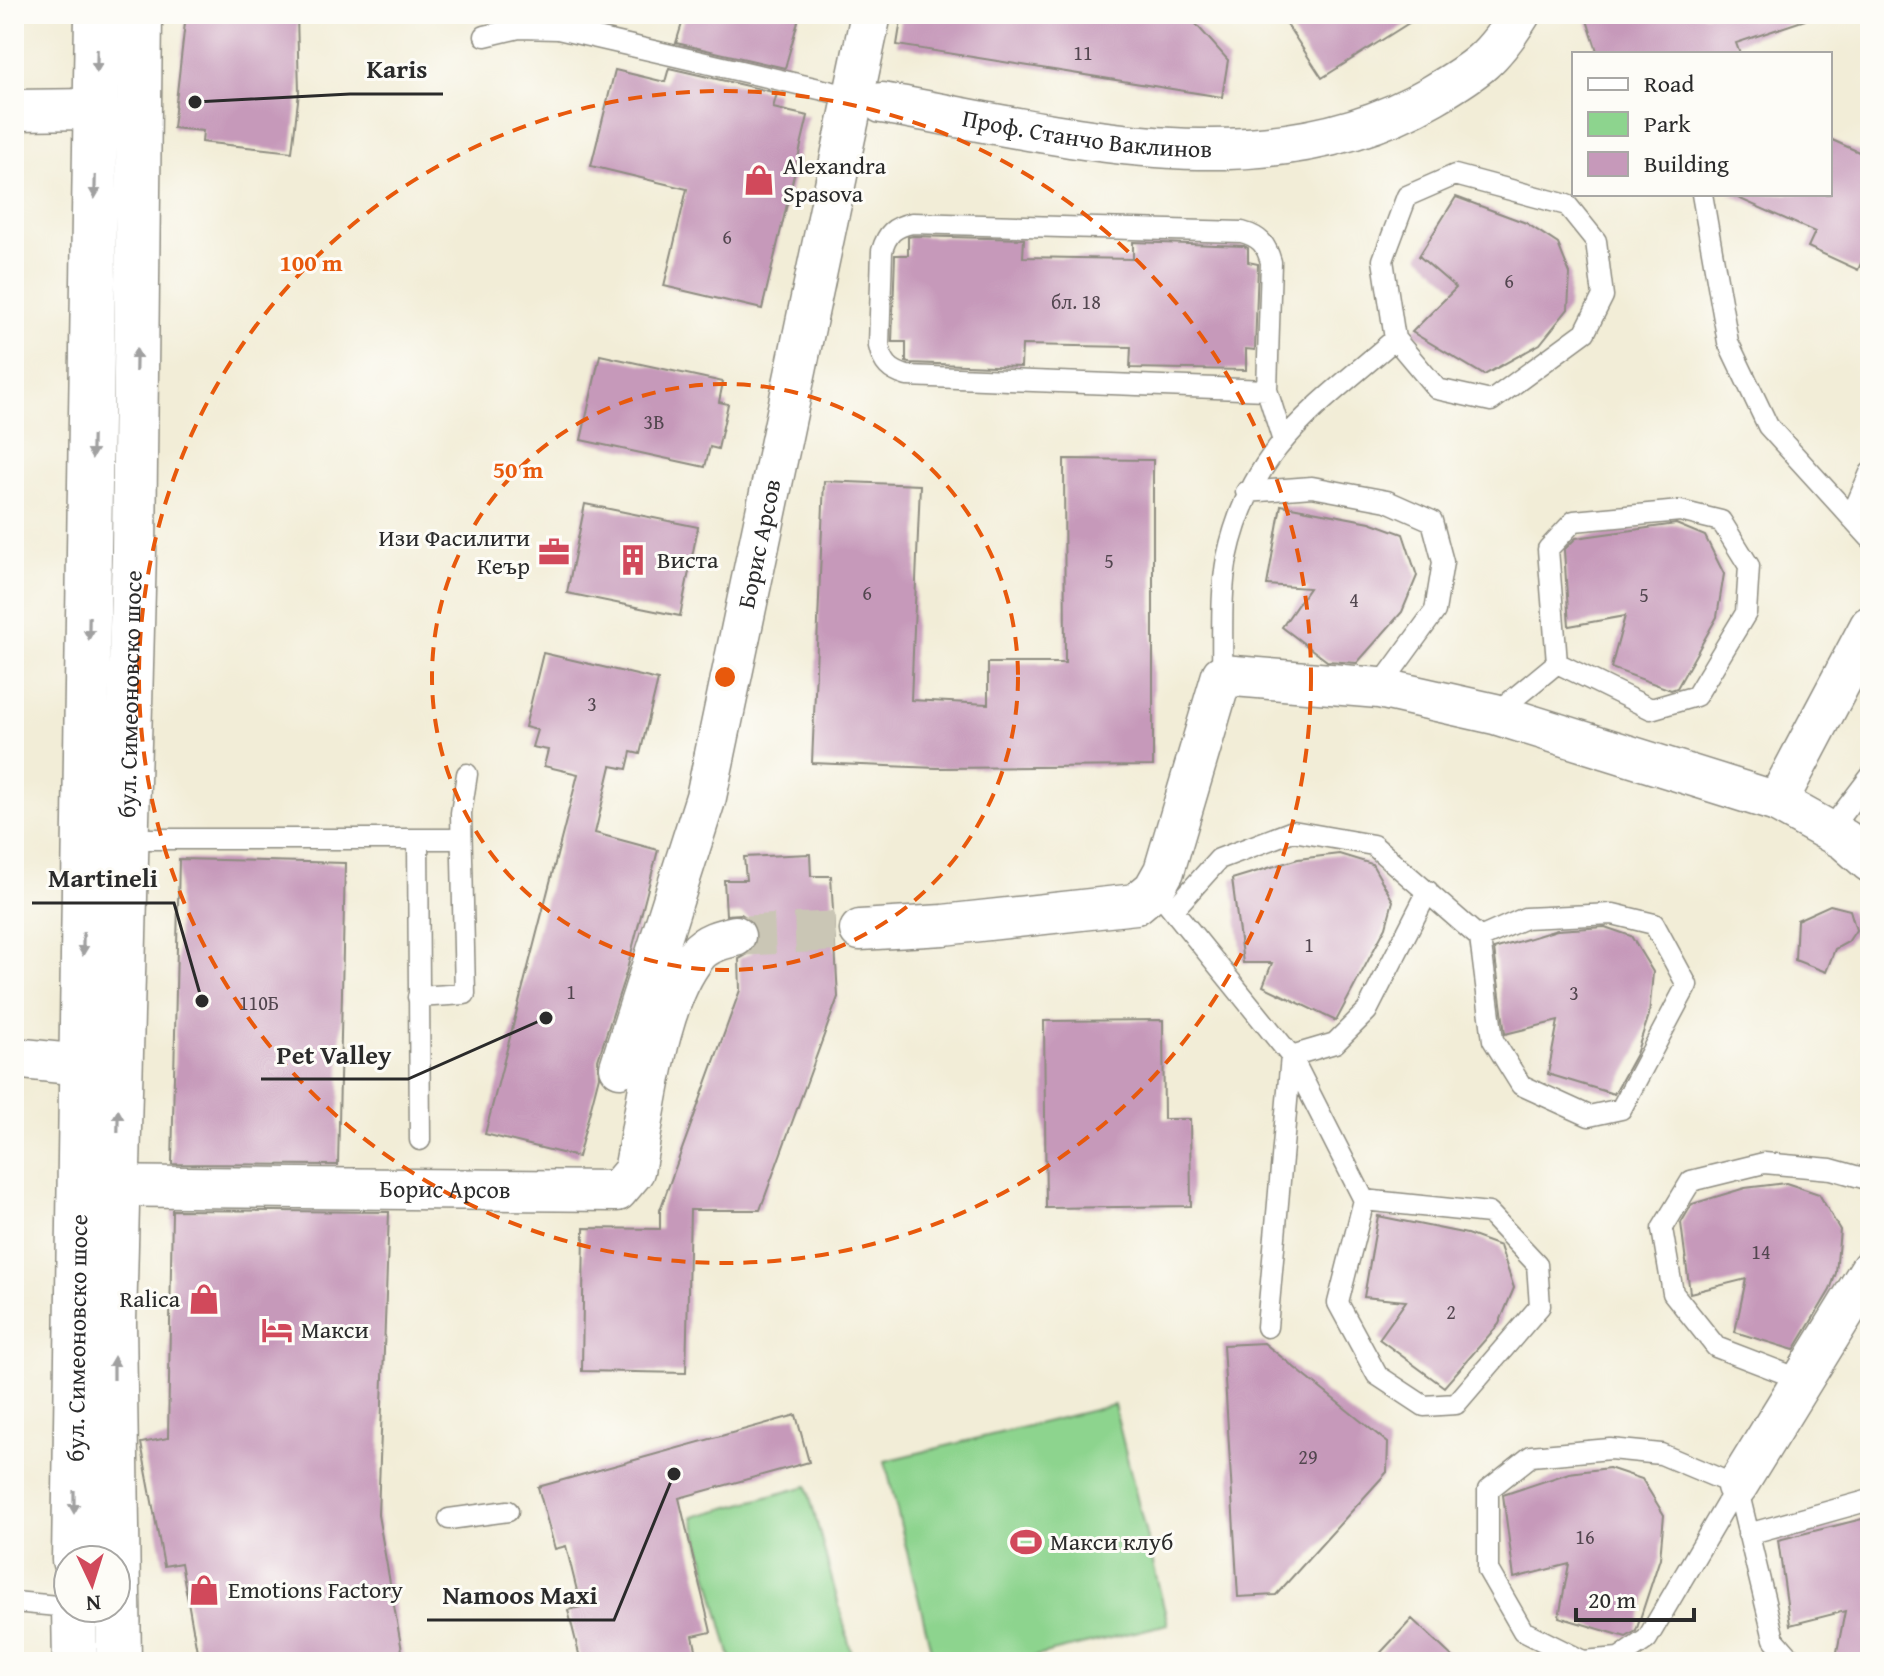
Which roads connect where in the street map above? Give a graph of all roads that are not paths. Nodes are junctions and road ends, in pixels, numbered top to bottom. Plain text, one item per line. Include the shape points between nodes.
1 (97, 14) edge
2 (140, 14) edge
3 (871, 14) edge
4 (1520, 14) edge
5 (485, 36) dead end
6 (868, 100) junction
7 (96, 109) junction
8 (14, 110) edge
9 (1702, 196) edge
10 (1395, 339) junction
11 (1267, 390) junction
12 (1282, 438) junction
13 (1870, 473) edge
14 (1246, 492) junction
15 (1851, 517) junction
16 (1870, 538) edge
17 (1870, 626) edge
18 (1557, 663) junction
19 (1222, 675) junction
20 (1379, 688) junction
21 (1495, 714) junction
22 (467, 774) dead end
23 (1870, 777) edge
24 (1777, 802) junction
25 (1829, 831) junction
26 (127, 839) junction
27 (418, 839) junction
28 (460, 839) junction
29 (1870, 862) edge
30 (1428, 891) junction
31 (1164, 899) junction
32 (860, 930) tunnel mouth
33 (735, 936) tunnel mouth
34 (1480, 938) junction
35 (418, 997) junction
36 (1291, 1056) junction
37 (14, 1058) edge
38 (81, 1065) junction
39 (620, 1067) dead end
40 (420, 1140) dead end
41 (1870, 1180) edge
42 (98, 1186) junction
43 (1364, 1200) junction
44 (1870, 1270) edge
45 (1267, 1327) dead end
46 (1802, 1380) junction
47 (1737, 1486) junction
48 (1870, 1500) edge
49 (508, 1511) dead end
50 (449, 1519) dead end
51 (1748, 1534) junction
52 (75, 1544) edge
53 (14, 1602) edge
54 (52, 1606) edge
55 (74, 1624) edge
56 (75, 1662) edge
57 (119, 1662) edge
58 (1794, 1662) edge

1 -> 7 main road, бул. Симеоновско шосе
26 -> 2 main road, бул. Симеоновско шосе
3 - 6 street, Борис Арсов
4 - 6 street, Проф. Станчо Ваклинов via 1482,66 1409,109 1294,146 1216,150 1106,142
5 - 6 lane via 519,28 558,29
6 - 39 street, Борис Арсов via 703,811
7 - 8 street
7 -> 38 main road, бул. Симеоновско шосе
9 - 15 lane via 1728,342 1768,426
10 - 10 lane via 1383,260 1407,196 1455,175 1567,205 1596,241 1603,296 1585,332 1491,401 1437,389
10 - 12 lane
11 - 11 lane via 1271,262 1267,247 1256,236 912,223 897,226 886,237 879,346 893,372
11 - 12 lane
12 - 14 lane
13 - 15 lane
14 - 19 lane via 1227,560
14 - 20 lane via 1312,487 1387,501 1432,521 1443,562 1435,611
15 - 16 lane
17 - 24 street
18 - 18 lane via 1548,549 1574,521 1680,511 1721,521 1749,566 1746,613 1696,696 1651,709
18 - 21 lane
19 - 20 street
19 - 31 street via 1164,871
20 - 21 street
21 - 24 street
22 - 28 lane
23 - 25 lane
24 - 25 street
25 - 29 street
26 - 27 lane
42 -> 26 main road, бул. Симеоновско шосе
27 - 28 lane
27 - 35 lane
28 - 35 lane via 465,994
30 - 31 lane via 1373,845 1293,831 1219,859
30 - 34 lane
30 - 36 lane via 1367,1011 1335,1043
31 - 32 street via 1106,910
31 - 36 lane
33 - 42 street, Борис Арсов via 710,943 697,954 668,1006 634,1171 617,1191
34 - 34 lane via 1525,918 1613,914 1654,924 1687,985 1621,1109 1589,1116 1521,1085 1493,1040
35 - 40 lane
36 - 43 lane
36 - 45 lane
37 - 38 street
38 - 42 main road, бул. Симеоновско шосе
41 - 46 lane via 1831,1169 1764,1163 1691,1181 1662,1229 1673,1293 1716,1347
42 -> 52 main road, бул. Симеоновско шосе
57 -> 42 main road, бул. Симеоновско шосе via 114,1446
43 - 43 lane via 1338,1303 1377,1375 1424,1406 1456,1404 1540,1306 1537,1264 1489,1213
44 - 46 street
46 - 47 street
47 - 47 lane via 1661,1454 1610,1449 1531,1456 1488,1490 1488,1570 1523,1631 1583,1661 1619,1658 1647,1639
47 - 51 lane
48 - 51 lane
49 - 50 lane
51 - 58 lane via 1774,1639
53 - 54 lane
55 - 56 main road

